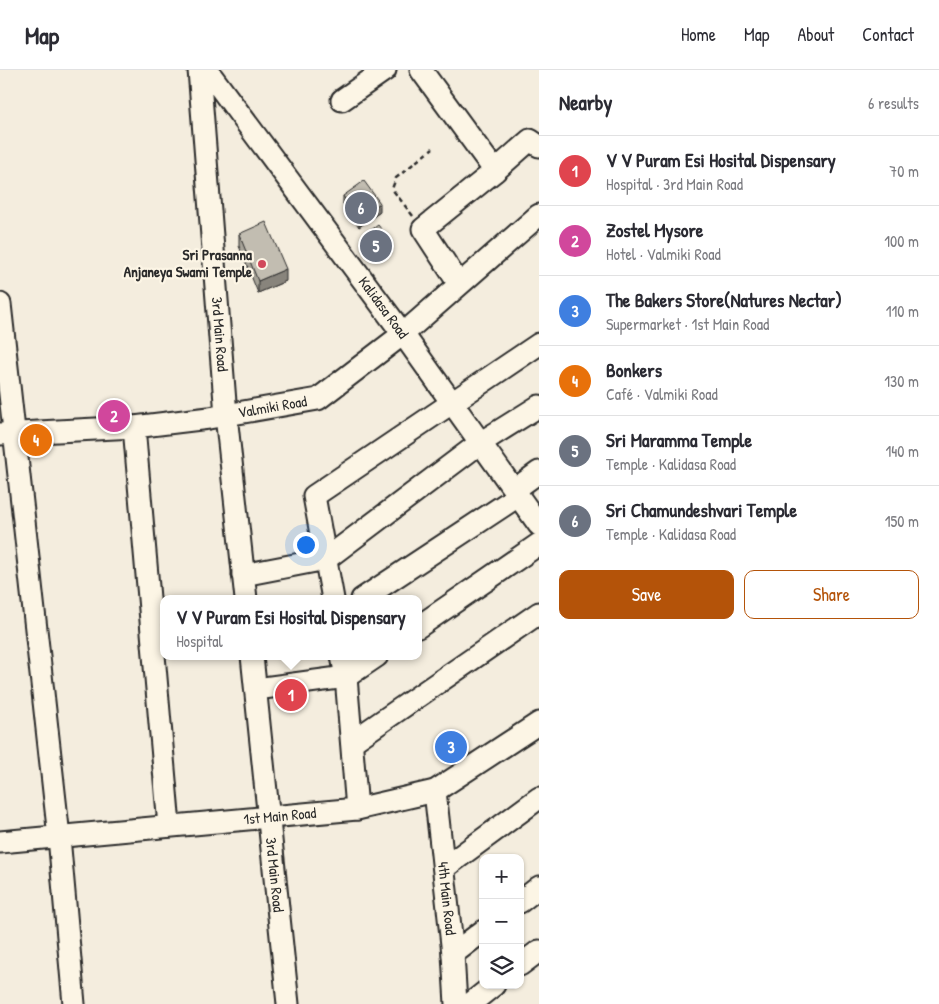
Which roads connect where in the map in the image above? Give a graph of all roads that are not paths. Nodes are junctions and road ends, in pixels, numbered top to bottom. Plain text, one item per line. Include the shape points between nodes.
1 (199, 70) edge
2 (207, 70) edge
3 (384, 70) edge
4 (421, 70) edge
5 (342, 100) dead end
6 (539, 146) edge
7 (495, 172) junction
8 (539, 215) edge
9 (459, 284) junction
10 (0, 304) edge
11 (403, 334) junction
12 (539, 344) edge
13 (451, 402) junction
14 (539, 406) edge
15 (226, 415) junction
16 (134, 427) junction
17 (6, 434) edge
18 (480, 443) junction
19 (539, 472) edge
20 (516, 493) junction
21 (539, 525) edge
22 (539, 544) edge
23 (326, 559) junction
24 (243, 574) junction
25 (246, 595) edge
26 (332, 595) edge
27 (368, 595) edge
28 (539, 613) edge
29 (422, 624) edge
30 (252, 660) edge
31 (343, 660) edge
32 (371, 660) edge
33 (346, 677) junction
34 (256, 689) junction
35 (539, 723) edge
36 (352, 742) junction
37 (435, 791) junction
38 (539, 798) edge
39 (357, 809) junction
40 (269, 817) junction
41 (169, 826) junction
42 (59, 837) junction
43 (0, 842) edge
44 (444, 868) junction
45 (539, 887) edge
46 (524, 899) edge
47 (479, 934) edge
48 (539, 950) edge
49 (453, 954) junction
50 (524, 962) edge
51 (489, 989) edge
52 (74, 1004) edge
53 (288, 1004) edge
54 (456, 1004) edge
55 (470, 1004) edge

1 - 15 street, 3rd Main Road
2 - 11 street, Kalidasa Road
3 - 5 street
4 - 7 street
6 - 7 street via 530,140
7 - 9 street via 423,229
8 - 9 street, Valmiki Road
9 - 11 street, Valmiki Road
10 - 17 street
11 - 13 street, Kalidasa Road
11 - 15 street, Valmiki Road via 318,399
12 - 13 street
13 - 18 street, Kalidasa Road
13 - 23 street via 314,496
14 - 18 street
15 - 16 street, Valmiki Road
15 - 24 street, 3rd Main Road
16 - 17 street, Valmiki Road
16 - 41 street
17 - 42 street
18 - 20 street, Kalidasa Road
18 - 23 street
19 - 20 street
20 - 21 street, Kalidasa Road
20 - 27 street
22 - 29 street
23 - 24 street
23 - 26 street
24 - 25 street, 3rd Main Road
28 - 36 street
30 - 34 street, 3rd Main Road
31 - 33 street
32 - 33 street
33 - 34 street
33 - 36 street
34 - 40 street, 3rd Main Road
35 - 37 street, 1st Main Road
36 - 39 street
37 - 39 street, 1st Main Road
37 - 44 street, 4th Main Road
38 - 44 street
39 - 40 street, 1st Main Road
40 - 41 street, 1st Main Road
40 - 53 street, 3rd Main Road
41 - 42 street, 1st Main Road
42 - 43 street, 1st Main Road
42 - 52 street
44 - 49 street, 4th Main Road
45 - 46 street
47 - 49 street
48 - 50 street
49 - 54 street, 4th Main Road
51 - 55 street

